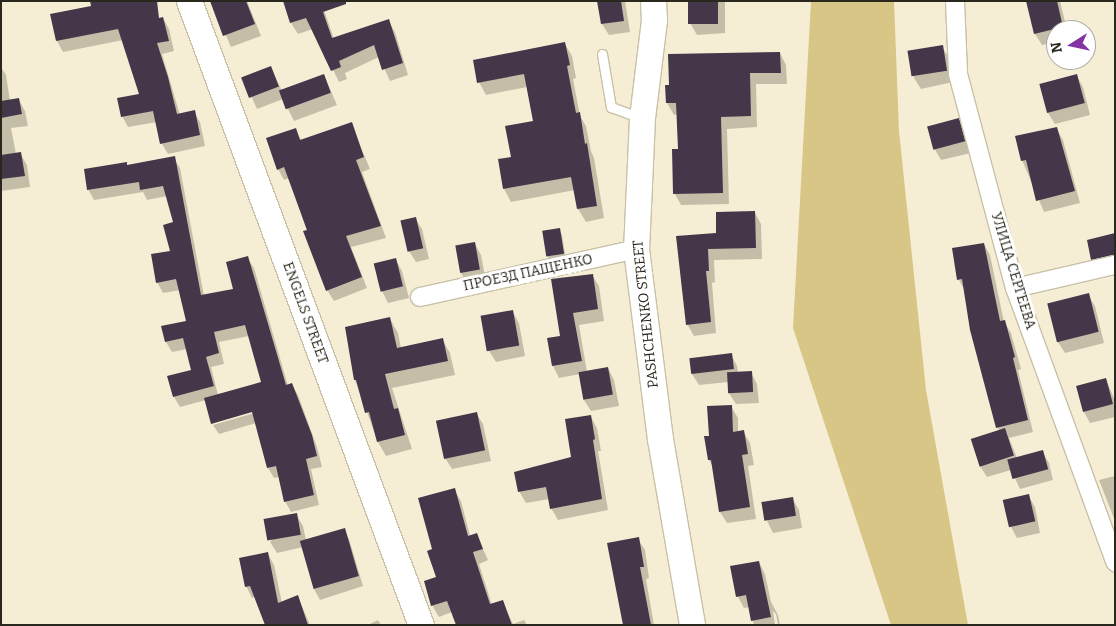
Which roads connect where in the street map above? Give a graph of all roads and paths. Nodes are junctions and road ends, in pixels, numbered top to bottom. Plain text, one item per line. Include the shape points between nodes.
1 (189, 1) edge
2 (653, 1) edge
3 (955, 1) edge
4 (602, 54) dead end
5 (642, 118) junction
6 (636, 249) junction
7 (1115, 265) edge
8 (1015, 288) junction
9 (420, 296) dead end
10 (1115, 562) edge
11 (421, 625) edge
12 (692, 625) edge

1 - 11 street, ENGELS STREET
2 - 5 street, PASHCHENKO STREET via 654,20
3 - 8 street, УЛИЦА СЕРГЕЕВА via 958,74
4 - 5 lane via 611,107
5 - 6 street, PASHCHENKO STREET
6 - 9 street, ПРОЕЗД ПАЩЕНКО
6 - 12 street, PASHCHENKO STREET via 660,439
7 - 8 street
8 - 10 street, УЛИЦА СЕРГЕЕВА

